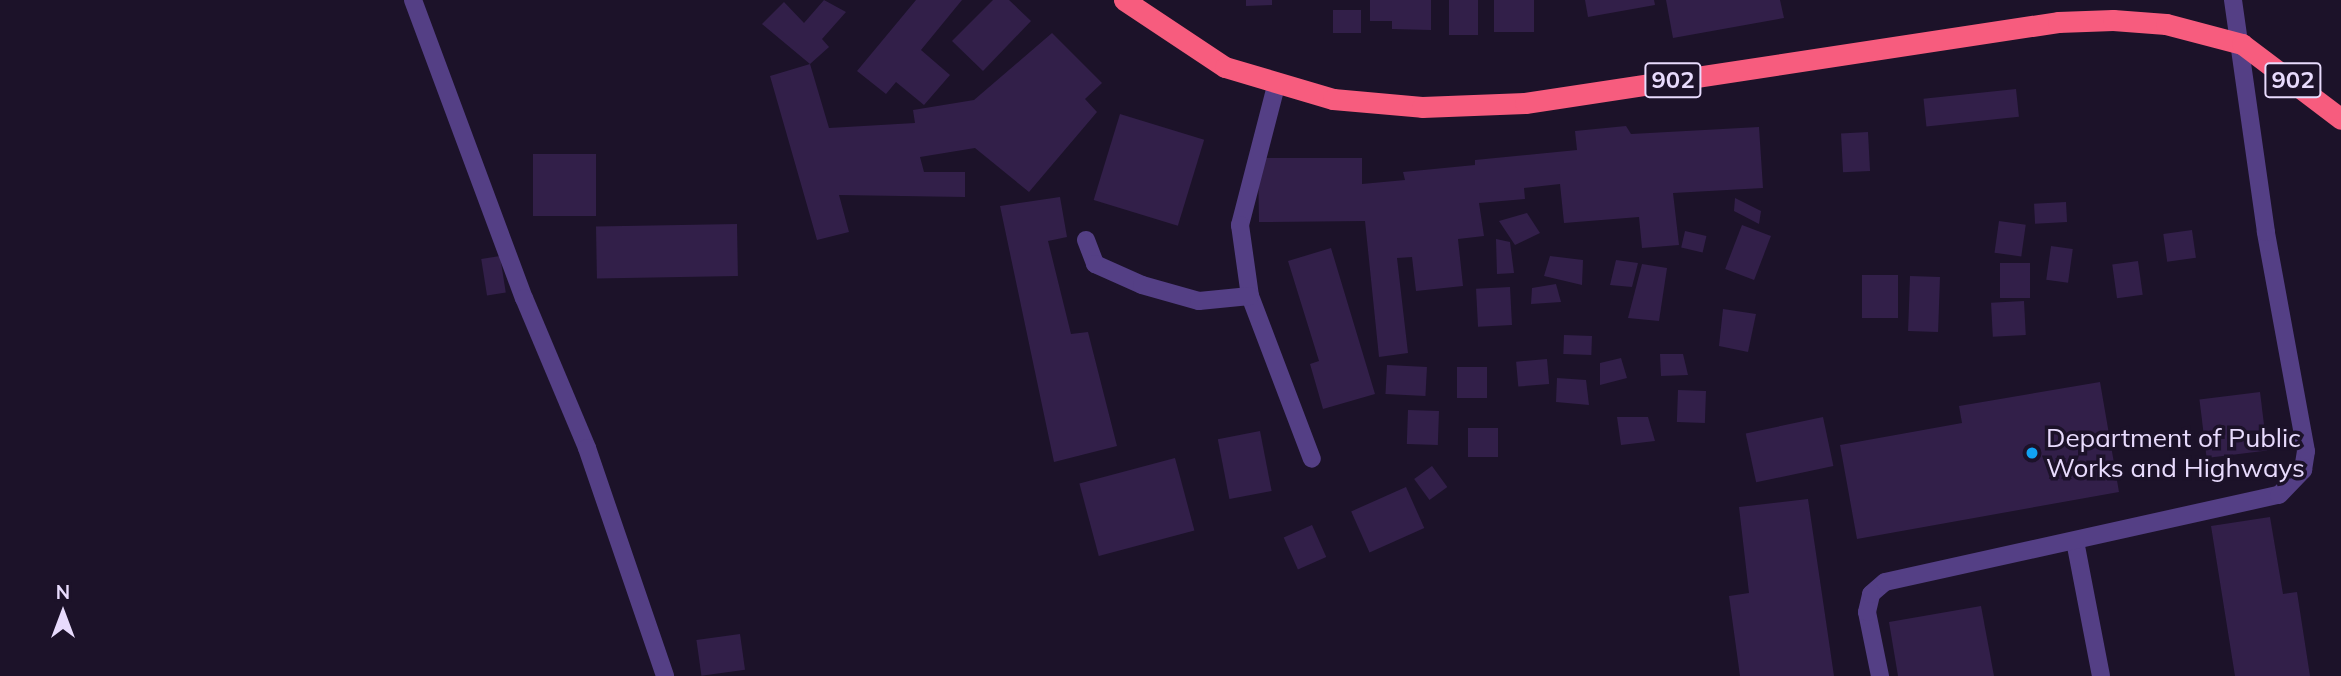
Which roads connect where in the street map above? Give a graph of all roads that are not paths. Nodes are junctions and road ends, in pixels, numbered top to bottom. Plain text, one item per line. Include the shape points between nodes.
1 (413, 0) edge
2 (1124, 0) edge
3 (2233, 0) edge
4 (2242, 44) junction
5 (1277, 82) junction
6 (2341, 119) edge
7 (1086, 240) dead end
8 (1250, 296) junction
9 (1312, 460) dead end
10 (2075, 541) junction
11 (665, 676) edge
12 (1880, 676) edge
13 (2101, 676) edge

1 - 11 street via 524,298 587,448
2 - 5 highway, 902 via 1225,67
3 - 4 street
4 - 5 highway, 902 via 2166,24 2058,22 1525,103 1422,107 1333,99
4 - 6 highway, 902
4 - 10 street via 2266,232 2306,451 2303,470 2279,495
5 - 8 street via 1240,225
7 - 8 street via 1095,264 1142,285 1199,300
8 - 9 street
10 - 12 street via 1877,587 1867,612
10 - 13 street

